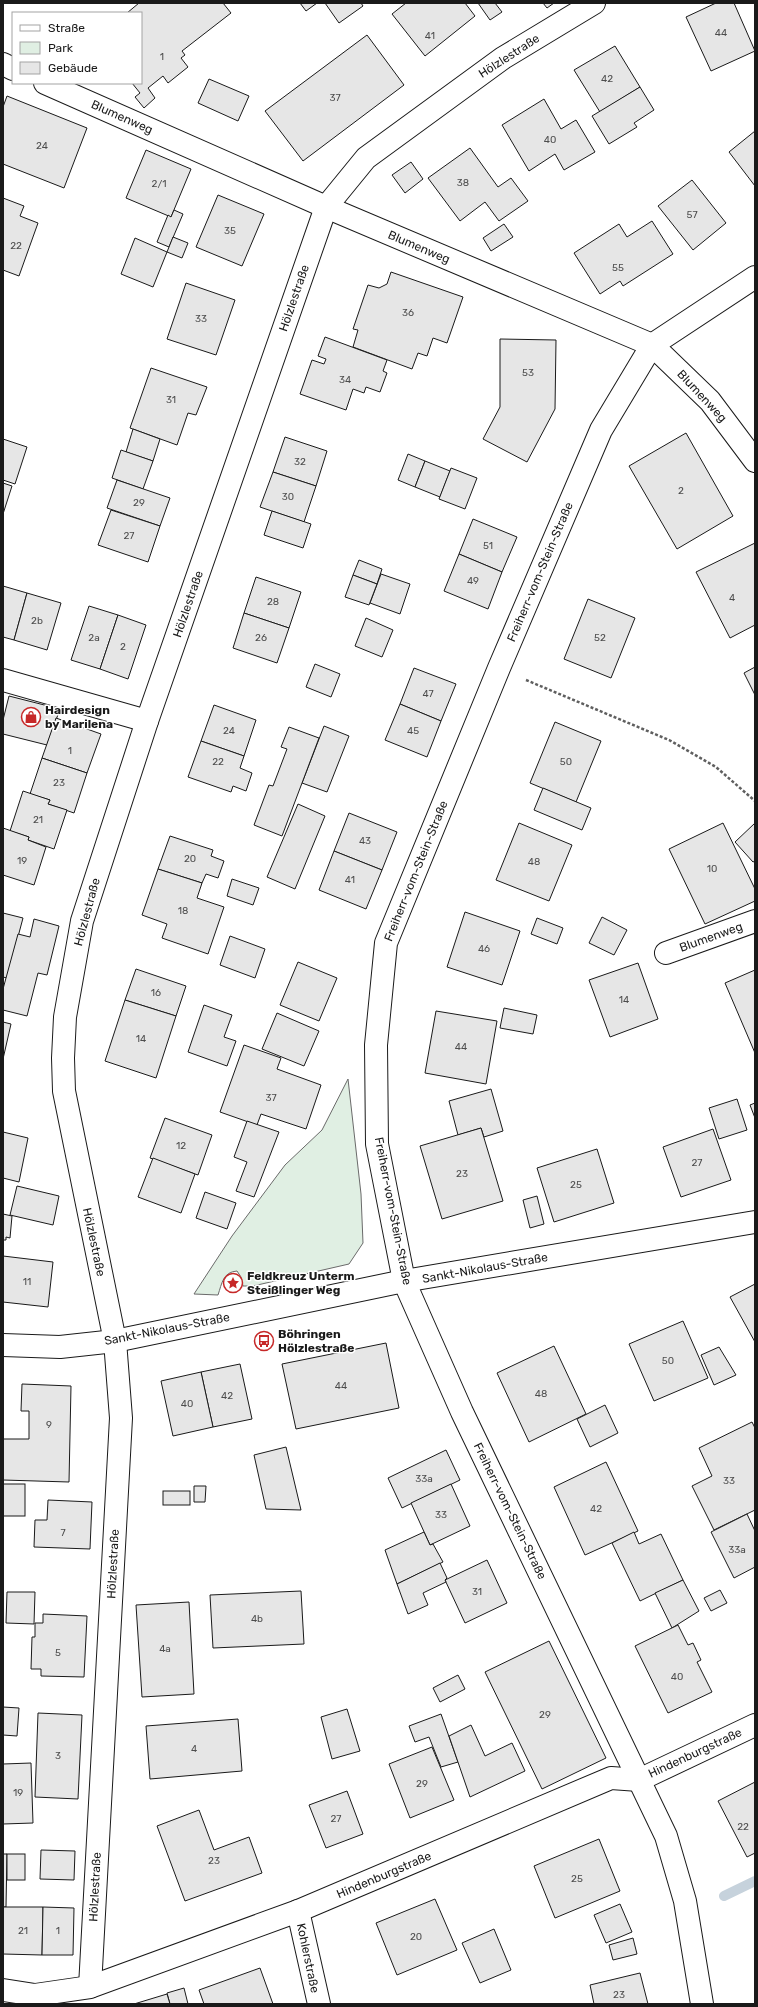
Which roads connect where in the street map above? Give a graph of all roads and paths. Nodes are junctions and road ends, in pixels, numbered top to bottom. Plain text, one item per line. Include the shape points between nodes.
1 (594, 3) edge
2 (3, 64) edge
3 (12, 68) edge
4 (47, 84) edge
5 (326, 207) junction
6 (755, 277) edge
7 (652, 345) junction
8 (755, 461) edge
9 (499, 668) junction
10 (3, 680) edge
11 (147, 721) junction
12 (755, 801) edge
13 (755, 921) edge
14 (666, 953) dead end
15 (755, 1222) edge
16 (404, 1282) junction
17 (115, 1341) junction
18 (3, 1345) edge
19 (755, 1725) edge
20 (639, 1780) junction
21 (298, 1911) junction
22 (90, 1987) junction
23 (3, 1990) edge
24 (319, 2004) edge
25 (702, 2004) edge

1 - 5 street, Hölzlestraße via 503,58 366,158
2 - 3 street
4 - 5 street, Blumenweg
5 - 7 street, Blumenweg
5 - 11 street, Hölzlestraße
6 - 7 street, Freiherr-vom-Stein-Straße
7 - 8 street, Blumenweg via 710,401
7 - 9 street, Freiherr-vom-Stein-Straße via 601,430
9 - 12 path via 669,740 716,767
9 - 16 street, Freiherr-vom-Stein-Straße via 386,943 376,1045 377,1144
10 - 11 street
11 - 17 street, Hölzlestraße via 82,921 65,1017 64,1091
13 - 14 street, Blumenweg
15 - 16 street, Sankt-Nikolaus-Straße
16 - 17 street, Sankt-Nikolaus-Straße
16 - 20 street, Freiherr-vom-Stein-Straße via 462,1412
17 - 18 street, Sankt-Nikolaus-Straße via 60,1347
17 - 22 street, Hölzlestraße via 121,1418
19 - 20 street, Hindenburgstraße
20 - 21 street, Hindenburgstraße via 611,1778
20 - 25 street, Freiherr-vom-Stein-Straße via 666,1836 685,1901
21 - 22 street, Hindenburgstraße
21 - 24 street, Kohlerstraße
22 - 23 street, Hindenburgstraße via 35,1995

